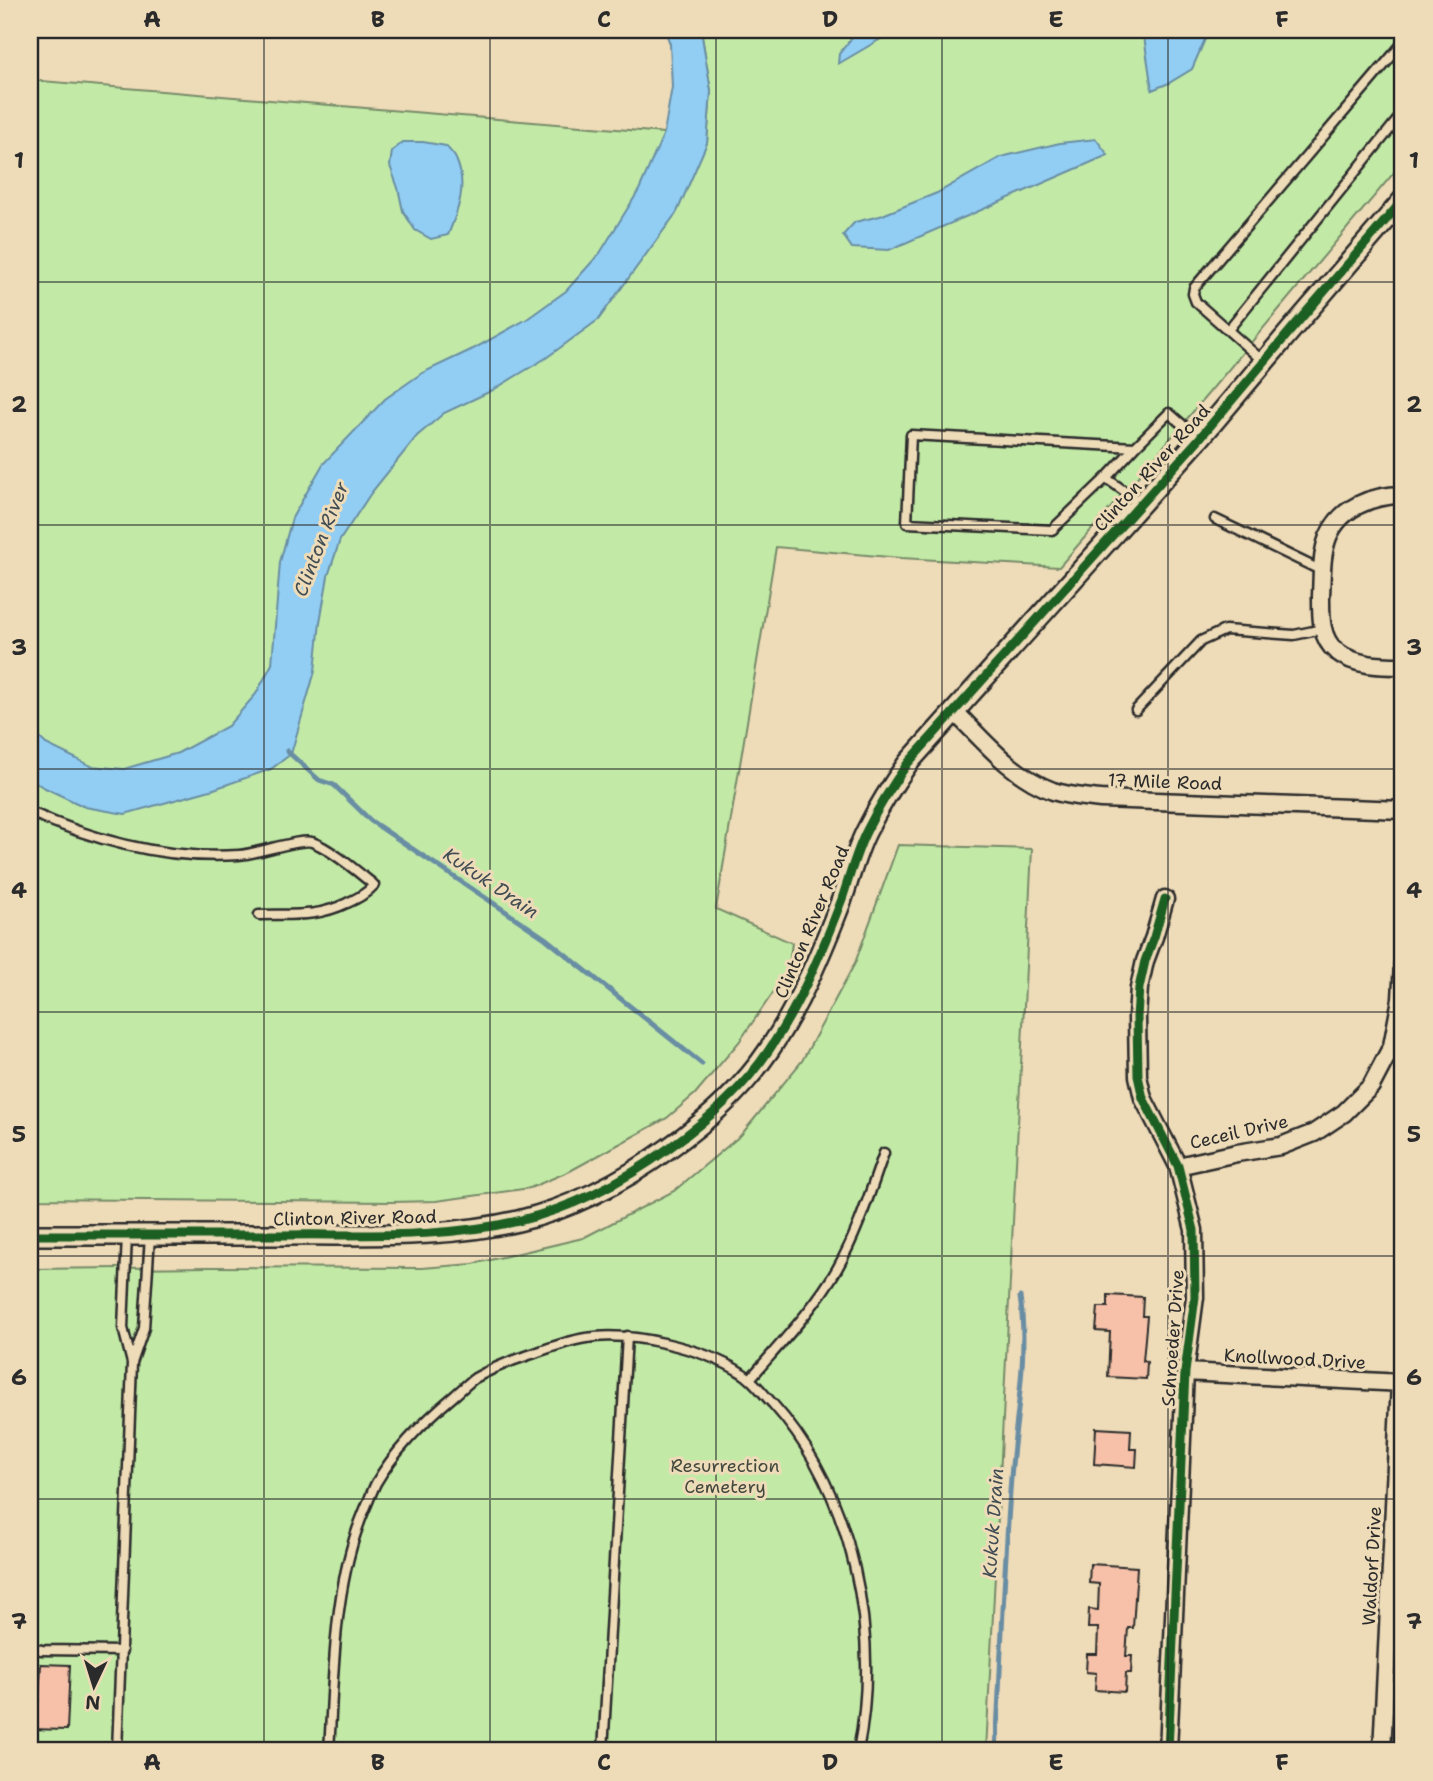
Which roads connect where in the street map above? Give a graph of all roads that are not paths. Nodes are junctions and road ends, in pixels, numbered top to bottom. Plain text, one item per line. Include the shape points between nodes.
1 (1403, 43) edge
2 (1403, 113) edge
3 (1403, 200) edge
4 (1228, 330) junction
5 (1264, 362) junction
6 (1199, 439) junction
7 (1135, 447) junction
8 (1106, 478) junction
9 (1403, 495) edge
10 (1141, 503) junction
11 (1215, 519) dead end
12 (1322, 571) junction
13 (1323, 629) junction
14 (1403, 666) edge
15 (1136, 710) dead end
16 (955, 712) junction
17 (1403, 810) edge
18 (30, 812) edge
19 (1164, 899) dead end
20 (259, 915) dead end
21 (1403, 963) edge
22 (884, 1153) dead end
23 (1178, 1166) junction
24 (30, 1235) edge
25 (127, 1236) junction
26 (150, 1236) junction
27 (627, 1336) junction
28 (132, 1363) junction
29 (1185, 1373) junction
30 (750, 1380) junction
31 (1402, 1383) edge
32 (30, 1648) edge
33 (122, 1651) junction
34 (117, 1751) edge
35 (329, 1751) edge
36 (603, 1751) edge
37 (858, 1751) edge
38 (1168, 1751) edge
39 (1382, 1751) edge

1 - 4 lane via 1194,288 1196,302
2 - 4 lane
3 - 5 street, Clinton River Road
4 - 5 lane
5 - 6 street, Clinton River Road
6 - 7 lane via 1169,413
6 - 10 street, Clinton River Road
7 - 8 lane
7 - 8 lane via 911,435 907,523 1052,530
8 - 10 lane
9 - 12 street via 1369,499 1349,510 1328,537
10 - 16 street, Clinton River Road
11 - 12 lane
12 - 13 street
13 - 14 street via 1332,647 1345,657
13 - 15 lane via 1294,635 1225,630 1201,641
16 - 17 street, 17 Mile Road via 1020,774 1066,794
16 - 26 street, Clinton River Road via 886,794 809,979 767,1053 722,1106 659,1156 584,1199 489,1227 398,1234
18 - 20 lane via 109,841 185,855 242,855 309,840 374,885 366,894 329,912
19 - 23 street, Schroeder Drive via 1139,988 1138,1076 1143,1098
21 - 23 street, Ceceil Drive via 1392,1046 1371,1086 1344,1113 1314,1133 1281,1146
22 - 30 lane via 856,1232 837,1269
23 - 29 street, Schroeder Drive via 1194,1230 1195,1297
24 - 25 street, Clinton River Road
25 - 26 street, Clinton River Road
25 - 28 lane via 123,1328
26 - 28 lane via 144,1328
27 - 30 lane via 718,1361
27 - 35 lane via 587,1338 515,1359 474,1379 403,1444 376,1484 356,1531 335,1646
27 - 36 lane
28 - 33 lane
29 - 31 street, Knollwood Drive
29 - 38 street, Schroeder Drive
30 - 37 lane via 810,1453 847,1540 866,1644 866,1697
31 - 39 street, Waldorf Drive
32 - 33 lane
33 - 34 lane

